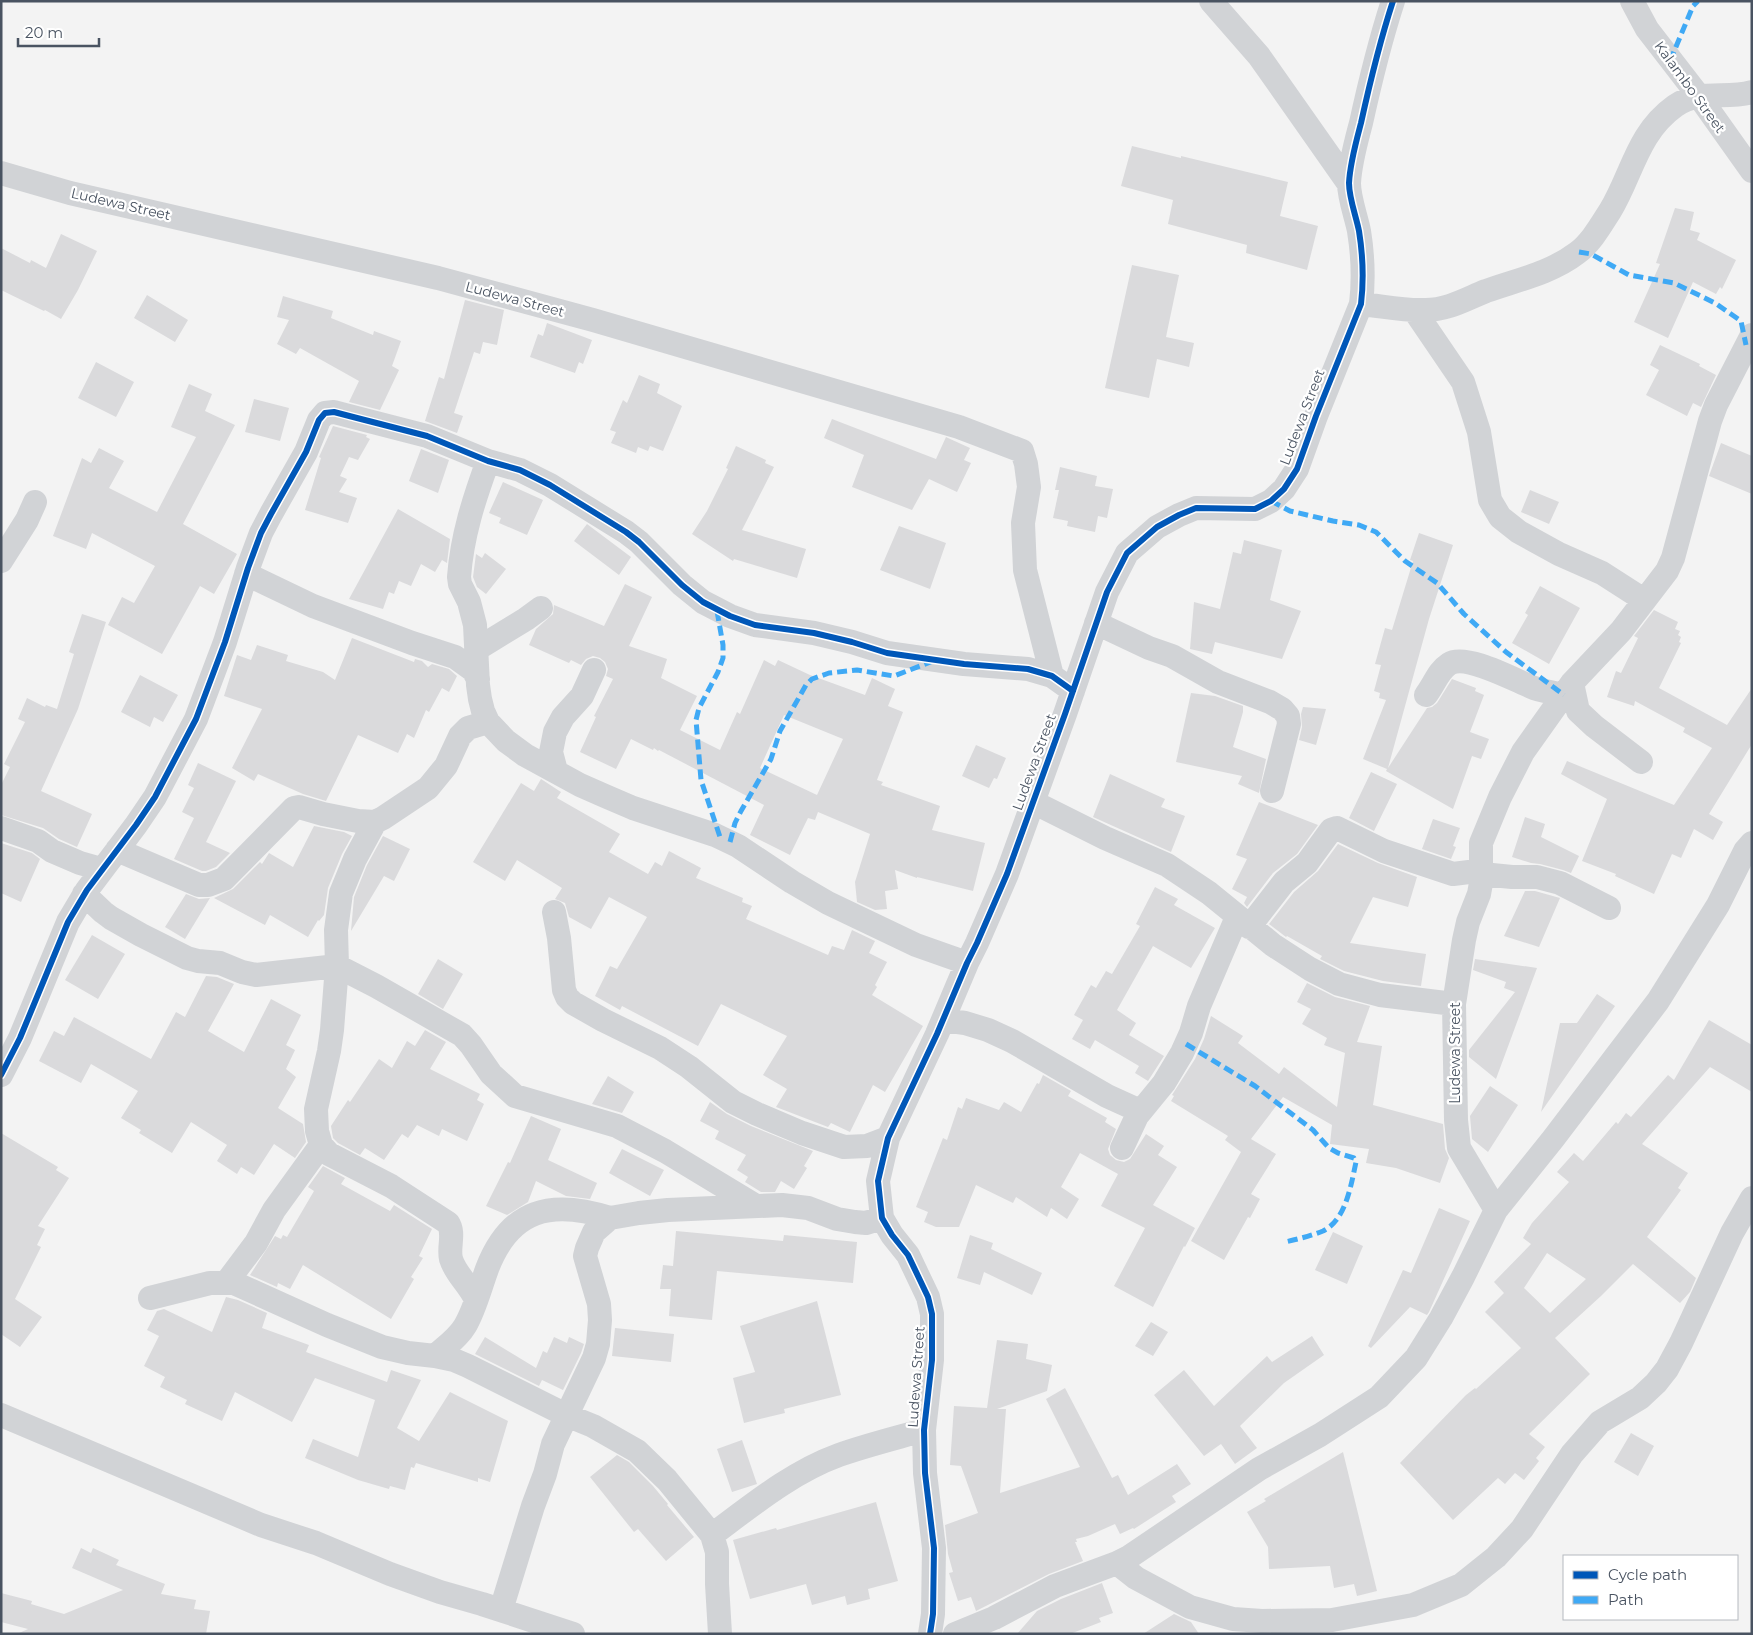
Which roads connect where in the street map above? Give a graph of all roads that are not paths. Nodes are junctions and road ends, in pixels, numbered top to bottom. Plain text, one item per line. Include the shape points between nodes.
1 (1212, 1) edge
2 (1393, 1) edge
3 (1632, 1) edge
4 (1752, 92) edge
5 (1698, 95) junction
6 (1752, 171) edge
7 (1, 173) edge
8 (1349, 184) junction
9 (1361, 304) junction
10 (1414, 310) junction
11 (1752, 335) edge
12 (488, 461) junction
13 (35, 502) dead end
14 (2, 560) edge
15 (246, 574) junction
16 (1644, 600) junction
17 (541, 608) dead end
18 (1096, 623) junction
19 (477, 649) junction
20 (594, 670) dead end
21 (1052, 676) junction
22 (478, 679) junction
23 (1568, 689) junction
24 (1073, 690) junction
25 (1426, 695) dead end
26 (488, 722) junction
27 (1641, 762) dead end
28 (556, 771) junction
29 (1272, 790) dead end
30 (1033, 802) junction
31 (375, 822) junction
32 (1, 828) edge
33 (1752, 844) edge
34 (118, 850) junction
35 (102, 869) junction
36 (1482, 874) junction
37 (84, 894) junction
38 (1609, 908) dead end
39 (554, 912) dead end
40 (1243, 922) junction
41 (967, 963) junction
42 (337, 966) junction
43 (1454, 1004) junction
44 (943, 1020) junction
45 (1, 1075) edge
46 (1140, 1111) junction
47 (888, 1138) junction
48 (321, 1145) junction
49 (1122, 1148) dead end
50 (1752, 1198) edge
51 (756, 1206) junction
52 (1496, 1210) junction
53 (610, 1218) junction
54 (882, 1218) junction
55 (226, 1283) junction
56 (150, 1298) dead end
57 (476, 1300) junction
58 (436, 1356) junction
59 (1, 1415) edge
60 (566, 1416) junction
61 (924, 1430) junction
62 (712, 1536) junction
63 (1117, 1563) junction
64 (501, 1610) junction
65 (1224, 1626) edge
66 (573, 1634) edge
67 (720, 1634) edge
68 (930, 1634) edge
69 (955, 1634) edge

1 - 8 street via 1259,56
2 - 8 street, Ludewa Street via 1365,104
3 - 5 street, Kalambo Street via 1647,29
4 - 5 street
5 - 6 street, Kalambo Street
5 - 10 street via 1676,105 1648,132 1610,211 1579,252 1541,273 1456,305
7 - 21 street, Ludewa Street via 70,193 438,278 593,320 959,427 1022,451 1029,487 1024,523 1025,570
8 - 9 street, Ludewa Street via 1363,263
9 - 10 street
9 - 18 street, Ludewa Street via 1297,469 1284,489 1255,509 1196,508 1156,527 1127,553
10 - 16 street via 1463,382 1479,432 1490,500 1500,517 1519,532 1602,573
11 - 16 street, Ludewa Street via 1710,421 1673,558
12 - 15 street via 427,436 334,412 325,413 270,514
12 - 19 street via 473,499 460,568 460,584 469,602
12 - 21 street via 520,470 550,485 626,532 703,602 730,616 755,625 814,633 887,653 1028,669
13 - 14 street
15 - 22 street via 313,606 455,657 473,670
15 - 34 street via 196,719 155,797
16 - 23 street, Ludewa Street
17 - 19 street
18 - 24 street, Ludewa Street
18 - 29 street via 1282,709 1289,724
19 - 22 street
20 - 28 street via 582,696 563,716 555,732 551,752
21 - 24 street
22 - 26 street via 480,700
23 - 25 street via 1535,688 1478,665 1451,662 1442,669
23 - 27 street via 1578,711
23 - 36 street, Ludewa Street via 1523,752 1500,797 1481,842
24 - 30 street, Ludewa Street
26 - 28 street via 525,755
26 - 31 street via 468,728 460,736 446,766 428,788
28 - 41 street via 633,808 715,835 828,903 916,945
30 - 40 street via 1167,865
30 - 41 street, Ludewa Street via 1007,874
31 - 34 street via 294,808 224,880 208,885 190,882
31 - 42 street via 354,859 342,893 336,930
32 - 35 street via 38,841 80,863
33 - 52 street via 1658,1001
34 - 35 street
35 - 37 street
36 - 38 street via 1537,877 1560,883
36 - 40 street via 1476,871 1453,874 1384,851 1337,828 1331,830 1307,863
36 - 43 street, Ludewa Street via 1464,940
37 - 42 street via 111,918 192,960 256,974
37 - 45 street via 68,922 20,1038
39 - 47 street via 564,990 573,1002 660,1048 733,1102 757,1114 844,1147 867,1146
40 - 43 street via 1310,969 1350,988
40 - 46 street via 1199,1006 1182,1053 1164,1083
41 - 44 street, Ludewa Street
42 - 48 street via 329,1051 316,1109
42 - 51 street via 462,1035 490,1074 515,1096 617,1126
43 - 52 street, Ludewa Street via 1459,1148
44 - 46 street via 988,1030 1012,1041 1107,1096
44 - 47 street, Ludewa Street
46 - 49 street
47 - 54 street, Ludewa Street via 878,1180
48 - 55 street
48 - 57 street via 334,1157 391,1186 448,1224 452,1262
50 - 65 street via 1667,1369 1640,1398 1600,1422 1572,1454 1522,1529 1496,1557 1461,1585 1413,1605 1332,1620 1262,1621
51 - 53 street via 638,1212
51 - 54 street via 808,1208 837,1219 866,1223
52 - 63 street via 1441,1318 1416,1358 1379,1397 1259,1469
53 - 57 street via 559,1208 540,1212 515,1225 492,1256
53 - 60 street via 594,1232 586,1248 585,1256 599,1304 598,1344
54 - 61 street, Ludewa Street via 908,1255 928,1297 932,1314 932,1360
55 - 56 street via 210,1283
55 - 58 street via 241,1286 382,1347
57 - 58 street via 464,1329
58 - 60 street via 468,1366
59 - 64 street via 261,1525 440,1592
60 - 62 street via 593,1426 637,1451 667,1480
60 - 64 street via 553,1444
61 - 62 street via 838,1456 803,1472 767,1494
61 - 68 street, Ludewa Street via 934,1548
62 - 67 street via 717,1552
63 - 65 street via 1136,1578
63 - 69 street via 1055,1586
64 - 66 street

